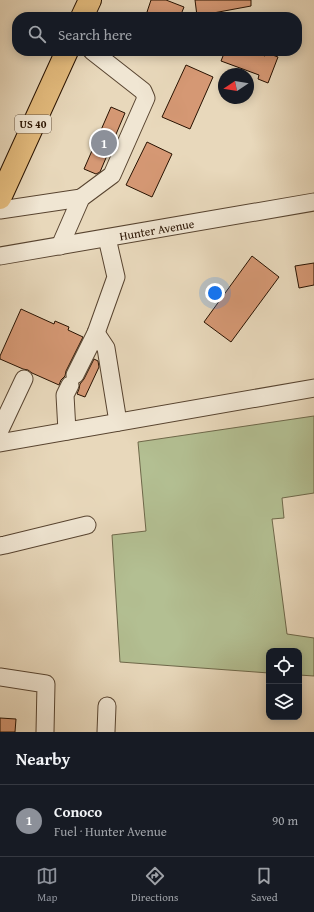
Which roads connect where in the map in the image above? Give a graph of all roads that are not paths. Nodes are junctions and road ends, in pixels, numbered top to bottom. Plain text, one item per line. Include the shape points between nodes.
1 (90, 0) edge
2 (84, 12) edge
3 (64, 56) edge
4 (98, 56) edge
5 (0, 198) edge
6 (81, 198) junction
7 (314, 202) edge
8 (0, 210) edge
9 (107, 238) junction
10 (60, 246) junction
11 (0, 256) edge
12 (96, 334) junction
13 (24, 379) dead end
14 (314, 388) edge
15 (118, 422) junction
16 (0, 430) edge
17 (67, 431) junction
18 (0, 443) edge
19 (87, 526) dead end
20 (0, 546) edge
21 (0, 677) edge
22 (107, 706) dead end
23 (45, 732) edge
24 (106, 732) edge

1 - 2 main road
3 - 5 main road, US 40
4 - 6 street via 143,91 146,98 112,175
6 - 8 street
6 - 10 street
7 - 9 street, Hunter Avenue
9 - 10 street, Hunter Avenue
9 - 12 street via 116,277
10 - 11 street, Hunter Avenue
12 - 15 street via 106,348
12 - 17 street via 65,395
13 - 16 street
14 - 15 street
15 - 17 street
17 - 18 street
19 - 20 street
21 - 23 street via 46,684
22 - 24 street

